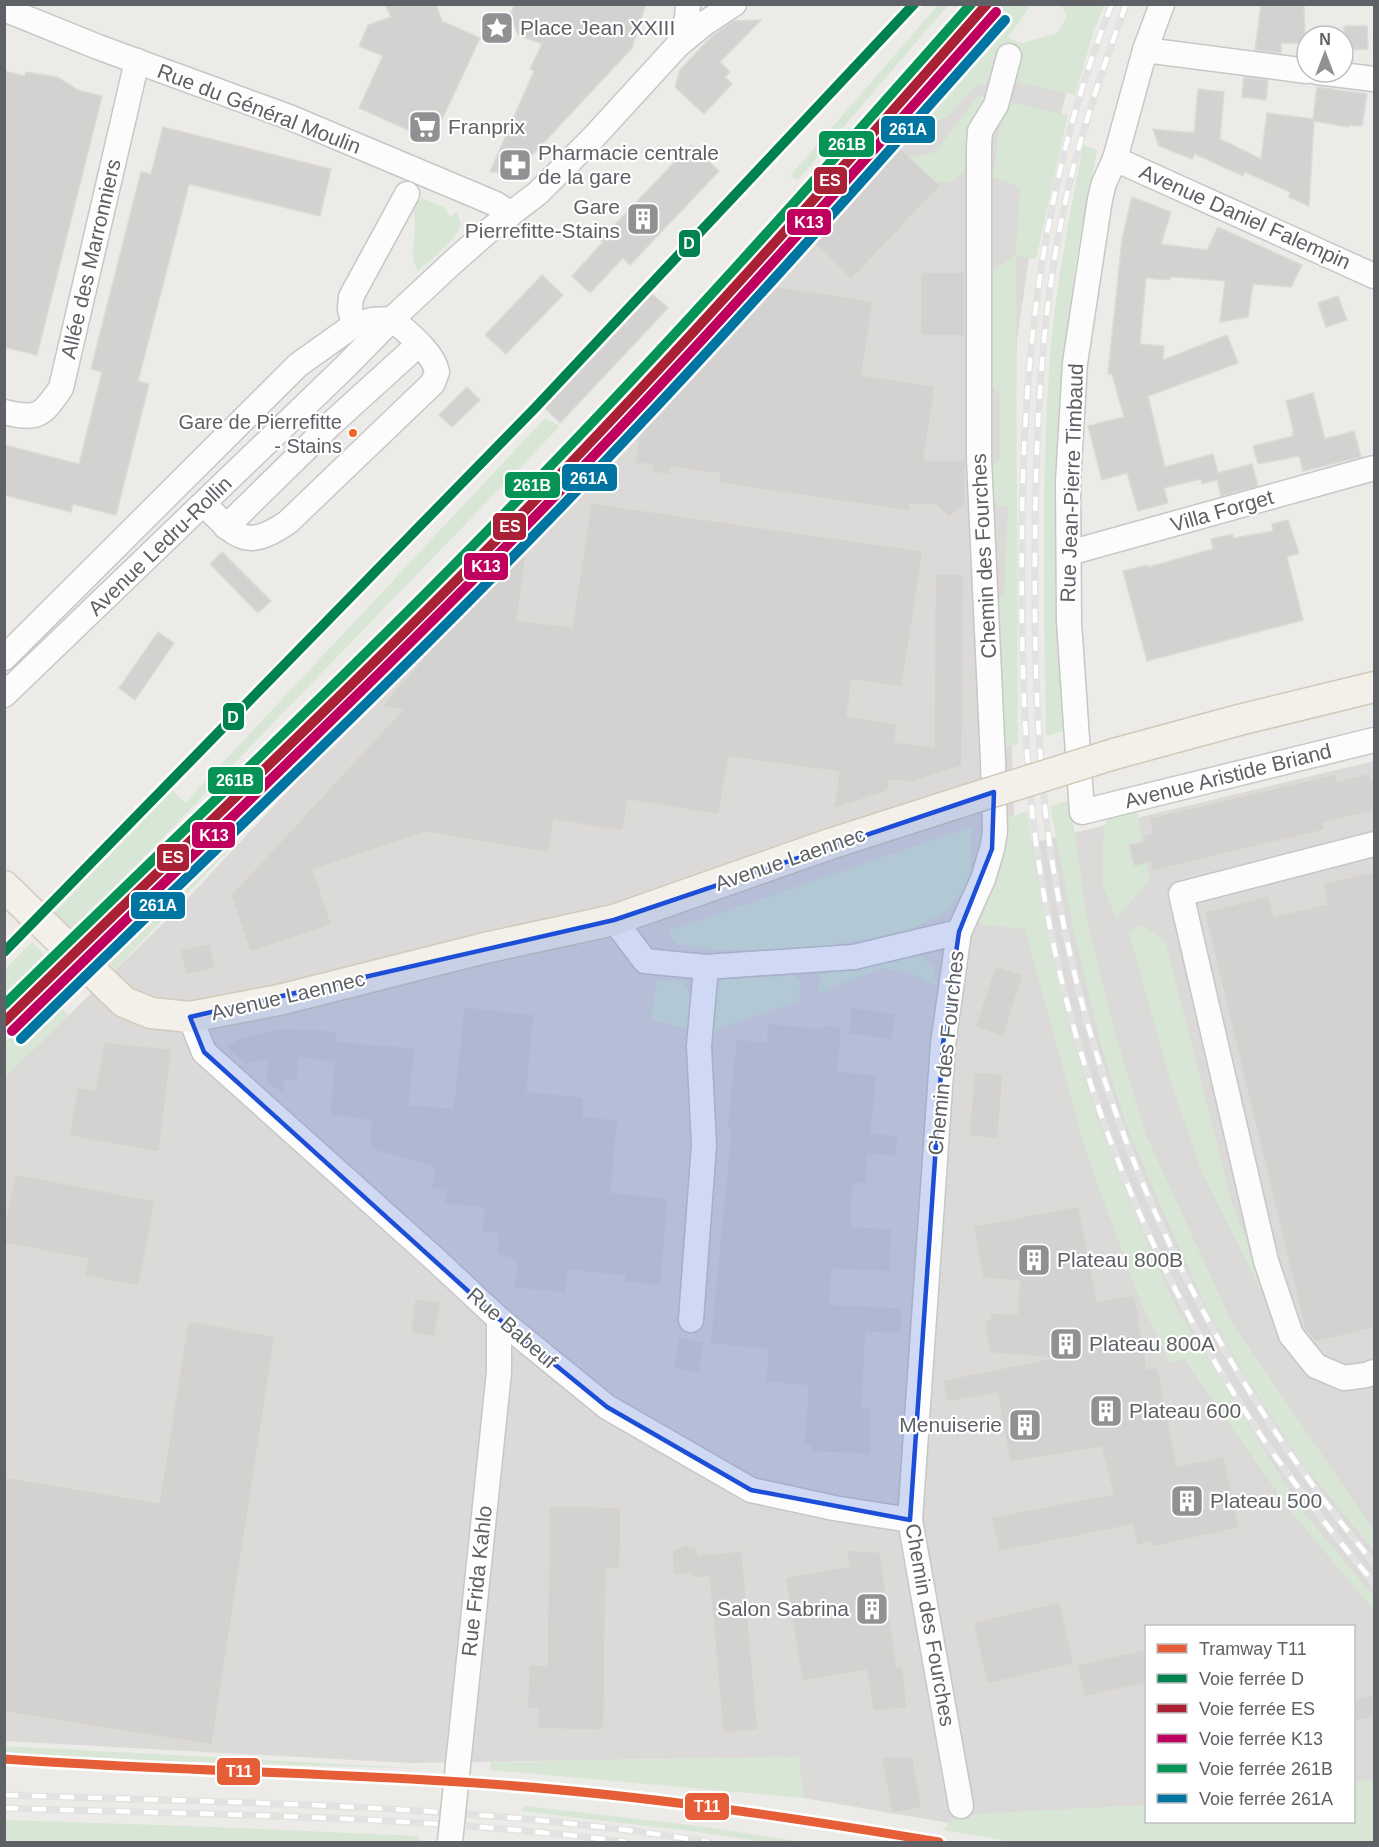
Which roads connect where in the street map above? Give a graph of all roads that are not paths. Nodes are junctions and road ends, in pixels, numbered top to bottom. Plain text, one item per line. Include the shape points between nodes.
1 (688, 4) edge
2 (734, 4) edge
3 (1162, 4) edge
4 (4, 9) edge
5 (678, 45) junction
6 (1145, 50) junction
7 (137, 61) junction
8 (1007, 65) dead end
9 (1295, 69) edge
10 (1355, 77) edge
11 (1374, 79) edge
12 (1115, 159) junction
13 (407, 194) dead end
14 (511, 214) junction
15 (1374, 276) edge
16 (392, 320) junction
17 (354, 325) junction
18 (419, 344) junction
19 (4, 412) edge
20 (1374, 468) edge
21 (204, 504) junction
22 (226, 527) junction
23 (1069, 553) junction
24 (4, 658) edge
25 (1374, 687) edge
26 (4, 695) edge
27 (1374, 740) edge
28 (1082, 812) joint
29 (1374, 844) edge
30 (4, 886) edge
31 (614, 920) junction
32 (959, 932) junction
33 (706, 967) junction
34 (190, 1017) junction
35 (499, 1319) junction
36 (691, 1320) dead end
37 (1374, 1372) edge
38 (910, 1520) junction
39 (961, 1806) dead end
40 (450, 1842) edge

1 - 5 street
2 - 5 street, Avenue Ledru-Rollin
3 - 6 street, Rue Jean-Pierre Timbaud
4 - 7 street, Rue du Général Moulin
5 - 14 street, Avenue Ledru-Rollin via 580,151
6 - 9 street
6 - 12 street, Rue Jean-Pierre Timbaud
7 - 14 street, Rue du Général Moulin via 289,117 496,204
7 - 19 street, Allée des Marronniers via 61,388 46,411 25,417
8 - 32 street, Chemin des Fourches via 996,105 980,131 979,147 979,459 995,832 983,879
10 - 11 street
12 - 15 street, Avenue Daniel Falempin
12 - 23 street, Rue Jean-Pierre Timbaud via 1100,200 1075,363
13 - 17 street via 351,297
14 - 16 street, Avenue Ledru-Rollin
16 - 17 street
16 - 18 street
16 - 21 street, Avenue Ledru-Rollin
17 - 24 street via 298,365
18 - 22 street
18 - 22 street via 436,367 433,383 288,522 256,538 243,537
20 - 23 street, Villa Forget
21 - 22 street
21 - 26 street, Avenue Ledru-Rollin
23 - 28 street, Rue Jean-Pierre Timbaud via 1071,680
25 - 31 main road, Avenue Laennec, bridge via 1114,754 830,844
27 - 28 street, Avenue Aristide Briand
29 - 37 street via 1181,894 1266,1261 1291,1335 1316,1366 1344,1378
30 - 34 main road, Avenue Laennec via 124,1002 144,1011
31 - 33 street via 645,960
31 - 34 main road, Avenue Laennec via 279,1000
32 - 33 street via 854,957
32 - 38 street, Chemin des Fourches via 943,1044
33 - 36 street via 699,1046 704,1145
34 - 35 street, Rue Babeuf via 204,1052
35 - 38 street, Rue Babeuf via 607,1407 751,1490
35 - 40 street, Rue Frida Kahlo, bridge via 499,1372
38 - 39 street, Chemin des Fourches

